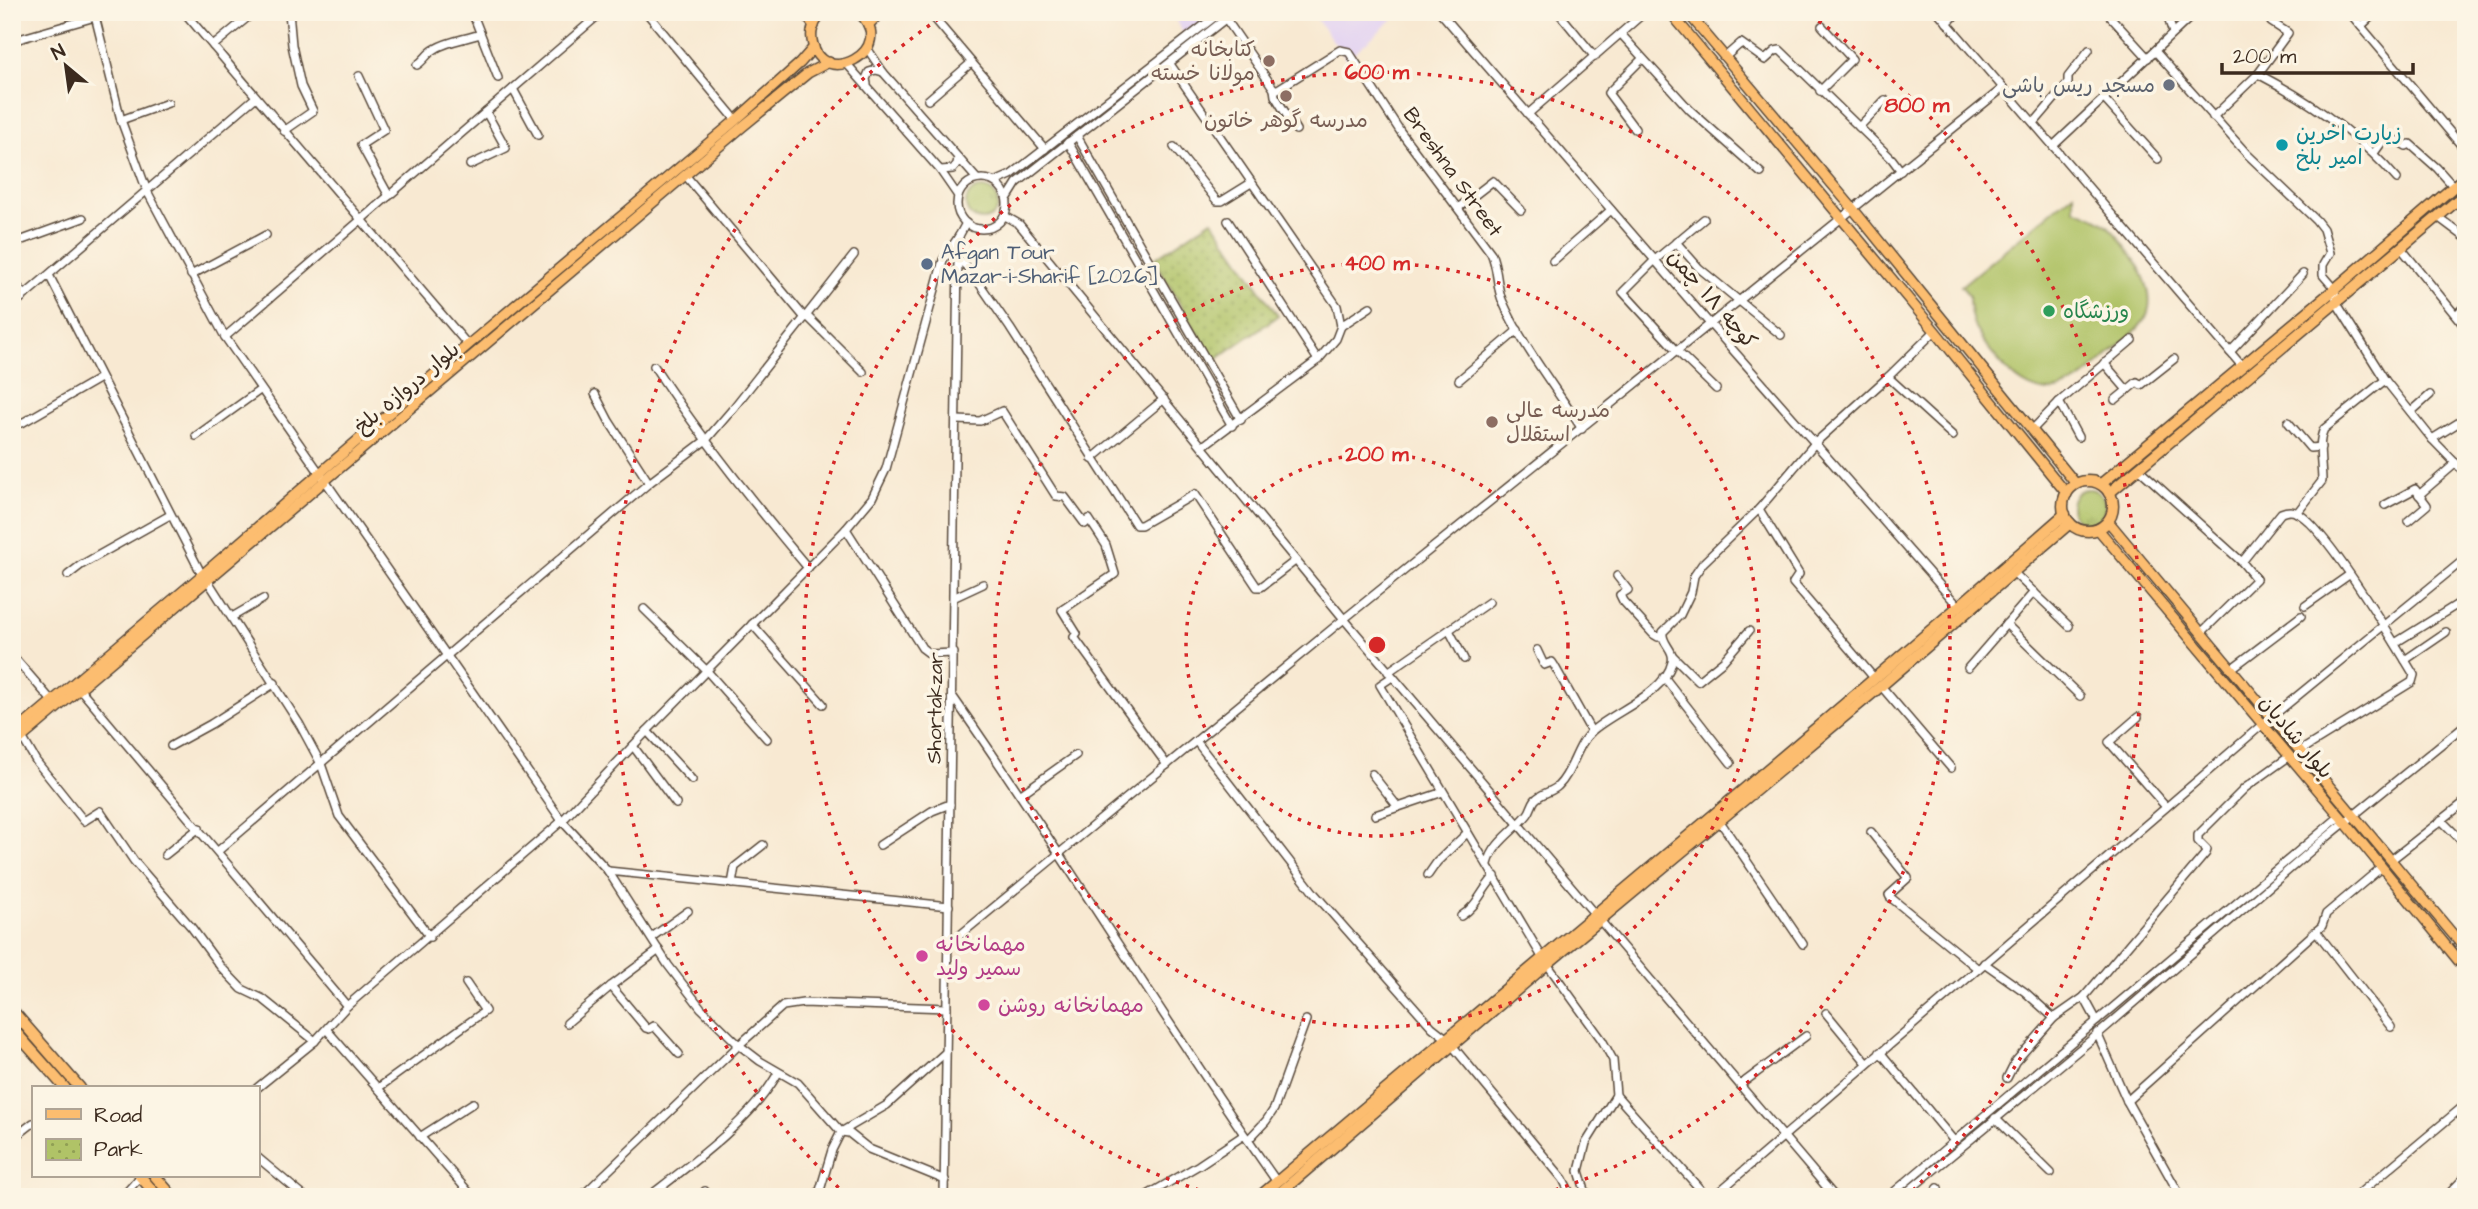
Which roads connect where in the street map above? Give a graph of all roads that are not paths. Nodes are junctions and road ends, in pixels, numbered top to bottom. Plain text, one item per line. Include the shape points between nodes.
1 (119, 12) edge
2 (184, 12) edge
3 (254, 12) edge
4 (289, 12) edge
5 (472, 12) edge
6 (602, 12) edge
7 (646, 12) edge
8 (804, 12) edge
9 (825, 12) edge
10 (858, 12) edge
11 (881, 12) edge
12 (929, 12) edge
13 (1234, 12) edge
14 (1440, 12) edge
15 (1558, 12) edge
16 (1645, 12) edge
17 (1670, 12) edge
18 (1687, 12) edge
19 (1938, 12) edge
20 (1959, 12) edge
21 (2106, 12) edge
22 (2166, 12) edge
23 (2196, 12) edge
24 (2273, 12) edge
25 (2349, 12) edge
26 (2376, 12) edge
27 (95, 15) edge
28 (1223, 15) edge
29 (1947, 23) junction
30 (868, 25) junction
31 (814, 26) junction
32 (1822, 26) dead end
33 (2361, 26) junction
34 (2173, 33) junction
35 (480, 34) junction
36 (1621, 34) junction
37 (12, 41) edge
38 (213, 46) junction
39 (814, 47) junction
40 (867, 48) junction
41 (2089, 50) dead end
42 (2155, 51) junction
43 (1595, 57) junction
44 (1725, 57) junction
45 (2148, 58) junction
46 (1642, 59) junction
47 (829, 62) junction
48 (971, 62) junction
49 (847, 64) junction
50 (1170, 64) junction
51 (417, 65) dead end
52 (883, 72) junction
53 (2258, 74) junction
54 (359, 76) dead end
55 (498, 78) dead end
56 (867, 86) junction
57 (2003, 88) junction
58 (513, 89) junction
59 (1274, 89) junction
60 (1820, 91) junction
61 (256, 97) junction
62 (2104, 99) junction
63 (928, 100) dead end
64 (1885, 100) dead end
65 (168, 103) dead end
66 (486, 112) junction
67 (1528, 114) junction
68 (2213, 117) junction
69 (121, 120) junction
70 (736, 120) junction
71 (2034, 123) junction
72 (1859, 127) junction
73 (1635, 129) dead end
74 (1296, 130) dead end
75 (284, 131) junction
76 (538, 135) dead end
77 (1077, 136) junction
78 (1068, 142) junction
79 (2053, 146) junction
80 (1174, 147) dead end
81 (1045, 149) junction
82 (2466, 152) edge
83 (2374, 153) junction
84 (958, 158) junction
85 (2158, 159) dead end
86 (470, 164) dead end
87 (940, 170) junction
88 (1901, 171) junction
89 (1761, 173) dead end
90 (686, 176) junction
91 (2466, 176) edge
92 (977, 179) junction
93 (2397, 179) dead end
94 (995, 182) junction
95 (1251, 183) junction
96 (2454, 187) junction
97 (146, 191) junction
98 (2466, 193) edge
99 (389, 196) junction
100 (958, 196) junction
101 (1007, 199) junction
102 (1458, 208) junction
103 (1521, 210) dead end
104 (1611, 210) junction
105 (1854, 210) junction
106 (1004, 216) junction
107 (2438, 217) junction
108 (83, 218) dead end
109 (1704, 219) dead end
110 (1842, 219) junction
111 (361, 220) junction
112 (1228, 221) dead end
113 (966, 223) junction
114 (266, 235) dead end
115 (959, 236) junction
116 (2466, 238) edge
117 (1676, 242) junction
118 (14, 243) edge
119 (2401, 248) junction
120 (855, 255) dead end
121 (958, 258) junction
122 (1655, 260) junction
123 (1553, 261) dead end
124 (2303, 274) dead end
125 (49, 275) junction
126 (191, 275) junction
127 (12, 281) edge
128 (2335, 289) junction
129 (25, 295) junction
130 (1742, 301) junction
131 (2336, 302) junction
132 (2466, 305) edge
133 (12, 306) edge
134 (1370, 307) dead end
135 (2455, 315) junction
136 (806, 317) junction
137 (1711, 325) junction
138 (1341, 326) junction
139 (2466, 328) edge
140 (1518, 330) junction
141 (1935, 331) junction
142 (1781, 335) dead end
143 (225, 337) junction
144 (2132, 340) dead end
145 (468, 345) junction
146 (1678, 352) junction
147 (2230, 352) junction
148 (2174, 359) dead end
149 (1318, 360) junction
150 (2104, 363) junction
151 (654, 366) dead end
152 (2242, 366) junction
153 (863, 372) dead end
154 (1888, 377) junction
155 (100, 378) junction
156 (1459, 380) dead end
157 (2385, 380) junction
158 (1716, 388) dead end
159 (260, 390) junction
160 (2127, 390) junction
161 (595, 394) dead end
162 (2430, 395) dead end
163 (1164, 399) junction
164 (2115, 400) dead end
165 (2059, 402) junction
166 (2411, 412) junction
167 (2466, 418) edge
168 (957, 420) junction
169 (1241, 420) junction
170 (2288, 422) dead end
171 (22, 423) dead end
172 (1232, 426) junction
173 (1582, 429) junction
174 (2032, 430) junction
175 (196, 436) dead end
176 (1953, 436) dead end
177 (2078, 437) dead end
178 (2432, 439) junction
179 (706, 440) junction
180 (1815, 443) junction
181 (1203, 446) junction
182 (2321, 447) junction
183 (1092, 459) junction
184 (2456, 463) junction
185 (2139, 469) junction
186 (2466, 474) edge
187 (322, 477) junction
188 (649, 483) junction
189 (2077, 484) junction
190 (2101, 484) junction
191 (2109, 493) junction
192 (2067, 494) junction
193 (2419, 495) junction
194 (2385, 505) dead end
195 (1759, 509) junction
196 (2297, 513) junction
197 (170, 515) junction
198 (2068, 519) junction
199 (2108, 521) junction
200 (2408, 522) dead end
201 (846, 529) junction
202 (2098, 529) junction
203 (2466, 558) edge
204 (1295, 561) junction
205 (2242, 562) junction
206 (808, 568) junction
207 (2013, 572) junction
208 (68, 575) dead end
209 (2349, 575) junction
210 (1616, 576) dead end
211 (205, 578) junction
212 (983, 584) dead end
213 (2034, 592) junction
214 (955, 597) junction
215 (263, 599) dead end
216 (1489, 602) dead end
217 (2458, 604) dead end
218 (2305, 606) dead end
219 (1959, 607) junction
220 (643, 609) dead end
221 (2301, 616) dead end
222 (232, 617) junction
223 (1344, 619) junction
224 (752, 624) junction
225 (2006, 624) junction
226 (2069, 626) dead end
227 (2385, 626) junction
228 (1449, 630) junction
229 (1749, 631) dead end
230 (2446, 632) dead end
231 (2201, 633) junction
232 (1662, 636) junction
233 (2395, 643) junction
234 (1537, 650) dead end
235 (954, 653) junction
236 (12, 654) edge
237 (447, 654) junction
238 (1673, 656) junction
239 (1464, 659) dead end
240 (2405, 660) junction
241 (1968, 668) dead end
242 (2231, 669) junction
243 (707, 671) junction
244 (1390, 674) junction
245 (1664, 677) junction
246 (1878, 682) junction
247 (275, 683) junction
248 (80, 689) junction
249 (953, 696) junction
250 (2080, 696) dead end
251 (52, 701) junction
252 (822, 704) dead end
253 (2138, 717) dead end
254 (2271, 717) junction
255 (2263, 724) junction
256 (2466, 724) edge
257 (647, 731) junction
258 (1591, 731) junction
259 (16, 732) edge
260 (767, 739) dead end
261 (1196, 741) junction
262 (12, 746) edge
263 (171, 746) dead end
264 (633, 746) junction
265 (2300, 751) junction
266 (1076, 755) dead end
267 (2290, 757) junction
268 (1731, 763) dead end
269 (321, 764) junction
270 (1167, 765) junction
271 (1951, 768) dead end
272 (1372, 774) dead end
273 (692, 780) dead end
274 (1443, 792) junction
275 (1021, 794) junction
276 (2466, 801) edge
277 (676, 804) dead end
278 (950, 804) junction
279 (1398, 807) junction
280 (2166, 807) junction
281 (1375, 816) dead end
282 (2347, 818) junction
283 (1719, 820) junction
284 (2441, 820) junction
285 (562, 821) junction
286 (1517, 825) junction
287 (199, 828) junction
288 (1871, 832) dead end
289 (1467, 833) junction
290 (763, 845) dead end
291 (880, 845) dead end
292 (2466, 845) edge
293 (218, 851) junction
294 (165, 855) dead end
295 (1058, 855) junction
296 (2391, 860) junction
297 (1488, 864) junction
298 (2382, 867) junction
299 (608, 871) junction
300 (1428, 874) dead end
301 (1495, 876) junction
302 (732, 884) junction
303 (949, 906) junction
304 (688, 911) dead end
305 (1461, 916) dead end
306 (1598, 916) junction
307 (2316, 931) junction
308 (429, 937) junction
309 (652, 937) junction
310 (1803, 944) dead end
311 (948, 945) junction
312 (659, 950) junction
313 (2466, 950) edge
314 (1544, 961) junction
315 (1984, 963) junction
316 (1977, 968) junction
317 (2466, 970) edge
318 (466, 983) dead end
319 (611, 986) junction
320 (2084, 997) junction
321 (347, 1006) junction
322 (947, 1008) junction
323 (12, 1010) edge
324 (1826, 1013) dead end
325 (2054, 1018) junction
326 (2097, 1019) junction
327 (1306, 1020) dead end
328 (567, 1023) dead end
329 (2391, 1027) dead end
330 (12, 1028) edge
331 (327, 1030) junction
332 (2097, 1035) junction
333 (1807, 1036) dead end
334 (315, 1041) junction
335 (1450, 1042) junction
336 (739, 1045) junction
337 (946, 1052) junction
338 (1880, 1052) junction
339 (679, 1054) dead end
340 (1867, 1063) junction
341 (778, 1073) junction
342 (2007, 1078) dead end
343 (1740, 1085) junction
344 (63, 1086) edge
345 (78, 1086) edge
346 (259, 1086) edge
347 (378, 1088) junction
348 (1616, 1095) junction
349 (2127, 1101) junction
350 (473, 1103) dead end
351 (2466, 1104) edge
352 (1996, 1118) junction
353 (32, 1124) edge
354 (841, 1132) junction
355 (420, 1136) junction
356 (1782, 1136) junction
357 (15, 1137) dead end
358 (1246, 1138) junction
359 (1954, 1142) junction
360 (259, 1159) edge
361 (2051, 1173) dead end
362 (2466, 1176) edge
363 (138, 1178) edge
364 (142, 1178) edge
365 (157, 1178) edge
366 (945, 1180) junction
367 (1277, 1182) junction
368 (1938, 1188) dead end
369 (122, 1197) edge
370 (158, 1197) edge
371 (173, 1197) edge
372 (305, 1197) edge
373 (473, 1197) edge
374 (581, 1197) edge
375 (648, 1197) edge
376 (818, 1197) edge
377 (944, 1197) edge
378 (1144, 1197) edge
379 (1259, 1197) edge
380 (1275, 1197) edge
381 (1572, 1197) edge
382 (1587, 1197) edge
383 (1707, 1197) edge
384 (1713, 1197) edge
385 (1835, 1197) edge
386 (1888, 1197) edge
387 (1900, 1197) edge
388 (1931, 1197) edge
389 (2181, 1197) edge
390 (2355, 1197) edge
391 (2446, 1197) edge

1 - 27 street
2 - 38 street
3 - 38 street
4 - 75 street via 301,86 313,111
5 - 35 street
6 - 58 street
7 - 70 street
8 - 31 main road
9 - 31 main road
10 - 30 main road
11 - 30 main road
12 - 48 street
13 - 28 street
14 - 67 street, كوچه ١٨ چمن
15 - 43 street
16 - 36 street
17 - 110 main road
18 - 44 main road
19 - 29 street
20 - 29 street
21 - 45 street
22 - 34 street
23 - 34 street
24 - 53 street via 2271,22 2288,33
25 - 33 street
26 - 33 street
27 - 37 street
27 - 69 street
28 - 50 street
28 - 59 street
28 - 81 street
29 - 57 street
30 - 40 main road
31 - 39 main road
32 - 60 street via 1852,59
33 - 82 street
34 - 42 street
35 - 51 street via 432,50
35 - 55 street
36 - 43 street
36 - 46 street
38 - 61 street
39 - 47 main road
39 - 70 main road, بلوار دروازه بلخ
40 - 49 main road
40 - 52 street
41 - 71 street
42 - 45 street
42 - 68 street
43 - 67 street
44 - 60 street via 1744,43 1765,60 1780,50
44 - 105 main road
45 - 62 street
46 - 73 street via 1608,93
46 - 89 street via 1690,110
47 - 49 main road
47 - 90 main road, بلوار دروازه بلخ via 808,73
48 - 63 street
48 - 81 street
49 - 56 street
50 - 77 street
50 - 95 street
52 - 56 street via 869,72
52 - 84 street
53 - 68 street
53 - 83 street via 2300,95
54 - 99 street via 384,130 361,145
56 - 87 street
57 - 71 street
57 - 88 street
58 - 66 street
58 - 76 street
59 - 74 street
59 - 102 street, Breshna Street via 1345,49
60 - 72 street
61 - 75 street
61 - 97 street
62 - 79 street
62 - 85 street
64 - 72 street
65 - 69 street
66 - 86 street via 506,148
66 - 99 street
67 - 104 street, كوچه ١٨ چمن
68 - 128 street via 2323,229 2330,253 2323,275
69 - 97 street
70 - 145 main road, بلوار دروازه بلخ
71 - 79 street
72 - 88 street
75 - 111 street
77 - 78 street
77 - 169 street
78 - 101 street via 1017,183
78 - 172 street
79 - 147 street
80 - 95 street via 1217,201
81 - 94 street via 1012,175
83 - 93 street
83 - 96 street via 2387,135 2410,144
84 - 87 street via 953,170
84 - 92 street
87 - 100 street
88 - 105 street
90 - 136 street
90 - 187 main road, بلوار دروازه بلخ
91 - 96 highway
92 - 94 street
92 - 100 street
94 - 101 street
95 - 138 street via 1337,306
96 - 128 highway
97 - 125 street
97 - 126 street
98 - 107 highway
99 - 111 street
100 - 113 street via 957,206
101 - 106 street
102 - 103 street via 1493,181
102 - 140 street, Breshna Street via 1496,263 1496,283
104 - 122 street, كوچه ١٨ چمن
104 - 123 street
105 - 110 street
105 - 174 main road
106 - 113 street via 987,228
106 - 163 street via 1019,224
107 - 116 street
107 - 119 highway
108 - 118 street
109 - 117 street
110 - 130 street
110 - 141 main road
111 - 143 street
111 - 145 street
112 - 149 street
113 - 115 street, Shortakzar
114 - 126 street
115 - 121 street, Shortakzar
115 - 201 street via 943,260 886,469 872,498
117 - 122 street
117 - 130 street via 1699,268
119 - 131 highway
119 - 135 street
120 - 136 street
121 - 168 street, Shortakzar
121 - 183 street via 1010,328
122 - 137 street, كوچه ١٨ چمن
122 - 146 street via 1623,292
124 - 147 street
125 - 129 street
125 - 155 street
126 - 143 street
127 - 129 street
128 - 131 street
128 - 152 highway
129 - 133 street
130 - 137 street
130 - 142 street
131 - 157 street
131 - 185 highway
132 - 135 street
134 - 138 street
135 - 139 street
136 - 153 street
136 - 179 street
137 - 146 street
137 - 180 street, كوچه ١٨ چمن
138 - 149 street
140 - 156 street
140 - 173 street, Breshna Street
141 - 154 street
141 - 192 main road
143 - 159 street
144 - 150 street
145 - 187 main road, بلوار دروازه بلخ
146 - 158 street
146 - 173 street
147 - 152 street
148 - 160 street
149 - 169 street
150 - 160 street
150 - 165 street
151 - 179 street
152 - 190 highway
154 - 176 street
154 - 180 street
155 - 171 street
155 - 197 street
157 - 166 street
157 - 182 street via 2324,429
159 - 175 street
159 - 187 street
160 - 164 street
161 - 188 street
162 - 166 street
163 - 181 street
163 - 183 street
165 - 174 street
165 - 177 street
166 - 178 street
167 - 178 street
168 - 214 street, Shortakzar
168 - 270 street via 980,421 1002,411 1056,495 1065,497 1085,524 1089,519 1106,545 1115,574 1062,610 1077,634 1074,637
169 - 172 street
170 - 182 street via 2310,448
172 - 181 street
173 - 223 street
174 - 189 main road
178 - 184 street
179 - 188 street
179 - 206 street
180 - 195 street
180 - 219 street, كوچه ١٨ چمن
181 - 204 street
182 - 196 street via 2322,481
183 - 204 street via 1138,527 1195,494 1256,587
184 - 186 street
184 - 193 street
185 - 191 highway
185 - 205 street
187 - 211 main road, بلوار دروازه بلخ
187 - 237 street
188 - 237 street
189 - 190 highway
189 - 192 highway
190 - 191 highway
191 - 199 highway via 2113,507
192 - 198 highway
193 - 194 street via 2414,489
193 - 200 street via 2427,505
195 - 232 street via 1703,563 1679,615
195 - 246 street via 1799,574 1793,583
196 - 205 street via 2281,513
196 - 209 street via 2314,527
197 - 208 street
197 - 211 street
198 - 202 highway via 2083,530
198 - 207 highway
198 - 219 highway
199 - 202 highway
199 - 231 main road, بلوار شادیان
201 - 206 street
201 - 235 street via 922,648 930,654
202 - 255 main road, بلوار شادیان
203 - 227 street
204 - 223 street
205 - 231 street via 2256,579
206 - 224 street
207 - 213 street
207 - 246 highway
209 - 218 street
209 - 227 street
210 - 232 street via 1628,590 1620,594 1623,601 1653,634
211 - 222 street
211 - 248 main road, بلوار دروازه بلخ
211 - 251 main road, بلوار دروازه بلخ
212 - 214 street
213 - 225 street
213 - 226 street
214 - 235 street, Shortakzar
215 - 222 street
216 - 228 street
217 - 233 street
219 - 246 highway
220 - 243 street
221 - 242 street
222 - 247 street
223 - 244 street
223 - 261 street
224 - 243 street
224 - 252 street
225 - 241 street
225 - 250 street
227 - 233 street
227 - 254 street
228 - 239 street
228 - 244 street
229 - 238 street via 1698,681
230 - 240 street
231 - 242 main road, بلوار شادیان
232 - 238 street
233 - 240 street
234 - 258 street via 1544,665 1552,662
235 - 249 street, Shortakzar
236 - 251 street
237 - 269 street
237 - 285 street
238 - 245 street
240 - 265 street via 2414,675 2412,682
242 - 254 main road, بلوار شادیان
243 - 257 street
243 - 260 street
244 - 274 street via 1380,685
244 - 286 street
245 - 258 street via 1646,697
245 - 268 street
246 - 271 street
246 - 283 highway
246 - 306 highway
247 - 263 street
247 - 269 street
248 - 259 main road, بلوار دروازه بلخ
248 - 287 street
249 - 275 street
249 - 278 street, Shortakzar
251 - 259 main road, بلوار دروازه بلخ
253 - 280 street via 2109,741
254 - 255 street
254 - 265 main road, بلوار شادیان
255 - 267 main road, بلوار شادیان
255 - 280 street
256 - 282 street
257 - 264 street
257 - 273 street
258 - 286 street via 1559,786 1535,799
259 - 262 main road, بلوار دروازه بلخ
259 - 334 street via 84,821 100,811 219,966 242,989 263,999
261 - 270 street
261 - 335 street via 1314,893
264 - 277 street
264 - 285 street
265 - 282 main road, بلوار شادیان
266 - 275 street
267 - 282 main road, بلوار شادیان
267 - 320 street via 2245,788 2198,835 2206,853
269 - 293 street
269 - 308 street via 339,816
270 - 295 street
272 - 279 street
274 - 279 street
274 - 289 street
275 - 295 street
276 - 284 street
278 - 291 street
278 - 303 street, Shortakzar
279 - 281 street
280 - 315 street
282 - 296 main road, بلوار شادیان
282 - 298 main road, بلوار شادیان
282 - 326 street
282 - 332 street
283 - 306 highway
283 - 310 street
284 - 292 street
284 - 296 street
285 - 299 street
285 - 308 street
286 - 297 street via 1491,853
286 - 306 street
287 - 293 street
287 - 294 street
288 - 316 street via 1908,878 1890,898
289 - 297 street
289 - 300 street
290 - 302 street via 735,867
293 - 321 street
295 - 311 street
295 - 358 street
296 - 313 main road, بلوار شادیان
297 - 301 street
298 - 307 street via 2326,914
298 - 317 main road, بلوار شادیان
299 - 302 street
299 - 309 street
301 - 305 street
301 - 314 street
302 - 303 street
303 - 311 street, Shortakzar
304 - 309 street
306 - 314 highway
306 - 343 street
307 - 329 street
307 - 349 street
308 - 321 street
309 - 312 street
311 - 322 street, Shortakzar
312 - 319 street
312 - 336 street via 701,1008
314 - 335 highway
314 - 348 street via 1613,1060
315 - 316 street
315 - 325 street
316 - 338 street
318 - 347 street via 485,1011
319 - 328 street
319 - 339 street via 646,1028 654,1026
320 - 325 street
320 - 326 street
321 - 331 street
322 - 336 street via 783,1006
322 - 337 street, Shortakzar
323 - 345 highway
324 - 340 street
325 - 342 street via 2015,1062
326 - 332 street
326 - 359 street
327 - 358 street via 1274,1109
330 - 344 highway
331 - 334 street
331 - 347 street
332 - 349 street
332 - 352 street
333 - 343 street
334 - 346 street
335 - 367 highway
335 - 380 highway
335 - 381 street via 1563,1179
336 - 341 street
336 - 374 street
337 - 354 street via 887,1105
337 - 366 street, Shortakzar
338 - 340 street
338 - 359 street
340 - 356 street
341 - 354 street via 798,1083
341 - 375 street via 766,1094 734,1126
343 - 356 street
347 - 355 street
348 - 382 street via 1586,1143 1579,1171
348 - 383 street
349 - 389 street
350 - 355 street
351 - 390 street
352 - 361 street
352 - 387 street
353 - 357 street
354 - 366 street via 869,1149
354 - 376 street
355 - 373 street
356 - 384 street
356 - 385 street
358 - 367 street
358 - 378 street
359 - 386 street
360 - 372 street
362 - 391 street
363 - 369 street
364 - 370 highway
365 - 371 highway
366 - 377 street, Shortakzar
367 - 379 highway
368 - 388 street

